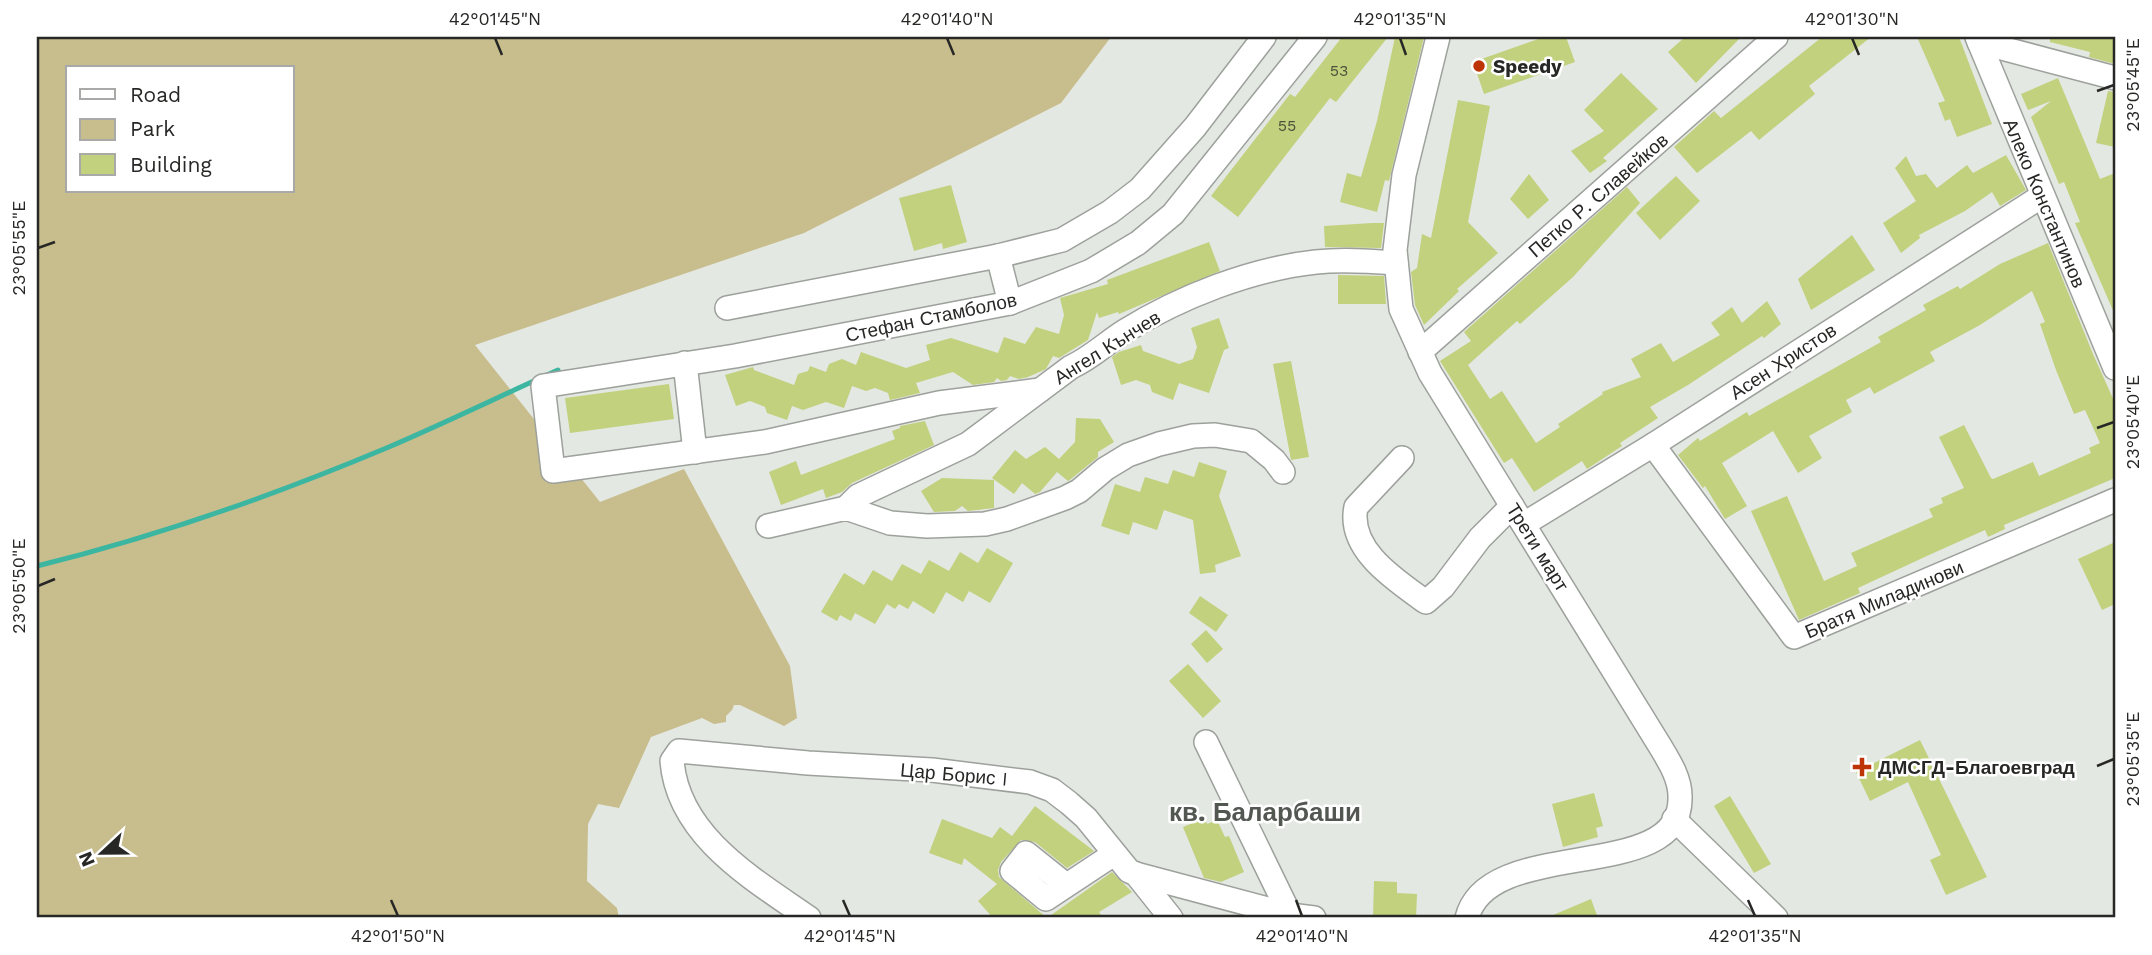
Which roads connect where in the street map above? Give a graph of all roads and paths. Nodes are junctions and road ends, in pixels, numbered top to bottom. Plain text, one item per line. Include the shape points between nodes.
1 (1264, 37) edge
2 (1315, 37) edge
3 (1438, 37) edge
4 (1776, 37) edge
5 (1978, 40) edge
6 (2115, 78) edge
7 (2042, 196) junction
8 (998, 256) junction
9 (1396, 263) junction
10 (1010, 303) junction
11 (727, 308) dead end
12 (1420, 352) junction
13 (685, 363) junction
14 (2115, 369) edge
15 (1040, 390) junction
16 (1653, 445) junction
17 (695, 452) junction
18 (1402, 458) dead end
19 (1283, 472) dead end
20 (2115, 500) edge
21 (846, 508) junction
22 (1518, 515) junction
23 (768, 526) dead end
24 (1206, 742) dead end
25 (1674, 819) junction
26 (1114, 854) junction
27 (1136, 874) junction
28 (1066, 885) dead end
29 (1290, 915) junction
30 (809, 918) edge
31 (1171, 918) edge
32 (1314, 918) edge
33 (1467, 918) edge
34 (1776, 918) edge

1 - 8 street via 1140,189 1062,240
2 - 10 street, Стефан Стамболов via 1163,224 1106,264
3 - 9 street, Трети март via 1404,175
4 - 12 street, Петко Р. Славейков
5 - 6 street
5 - 7 street, Алеко Константинов
7 - 14 street, Алеко Константинов
7 - 16 street, Асен Христов
8 - 10 street
8 - 11 street
9 - 12 street, Трети март via 1401,309
9 - 15 street, Ангел Кънчев via 1315,262 1225,284 1125,331
10 - 13 street, Стефан Стамболов
12 - 22 street, Трети март
13 - 17 street
13 - 17 street, Стефан Стамболов via 543,386 553,471
15 - 17 street via 939,403 765,442
15 - 21 street, Ангел Кънчев via 968,444 858,496
16 - 20 street, Братя Миладинови via 1794,637
16 - 22 street, Асен Христов
18 - 22 street, Асен Христов via 1356,507 1354,516 1359,536 1383,570 1426,603 1480,538
19 - 21 street via 1251,441 1204,435 1128,455 1055,503 996,521 927,526 890,523
21 - 23 street
22 - 25 street, Трети март via 1674,772 1680,795
24 - 29 street
25 - 33 street via 1664,833 1639,848 1535,868 1498,882 1477,900
25 - 34 street
26 - 27 street, Цар Борис I
26 - 28 street
26 - 30 street, Цар Борис I via 1069,803 1030,782 679,751 672,761 673,772 698,827 723,857
27 - 29 street
27 - 31 street, Цар Борис I
29 - 32 street

